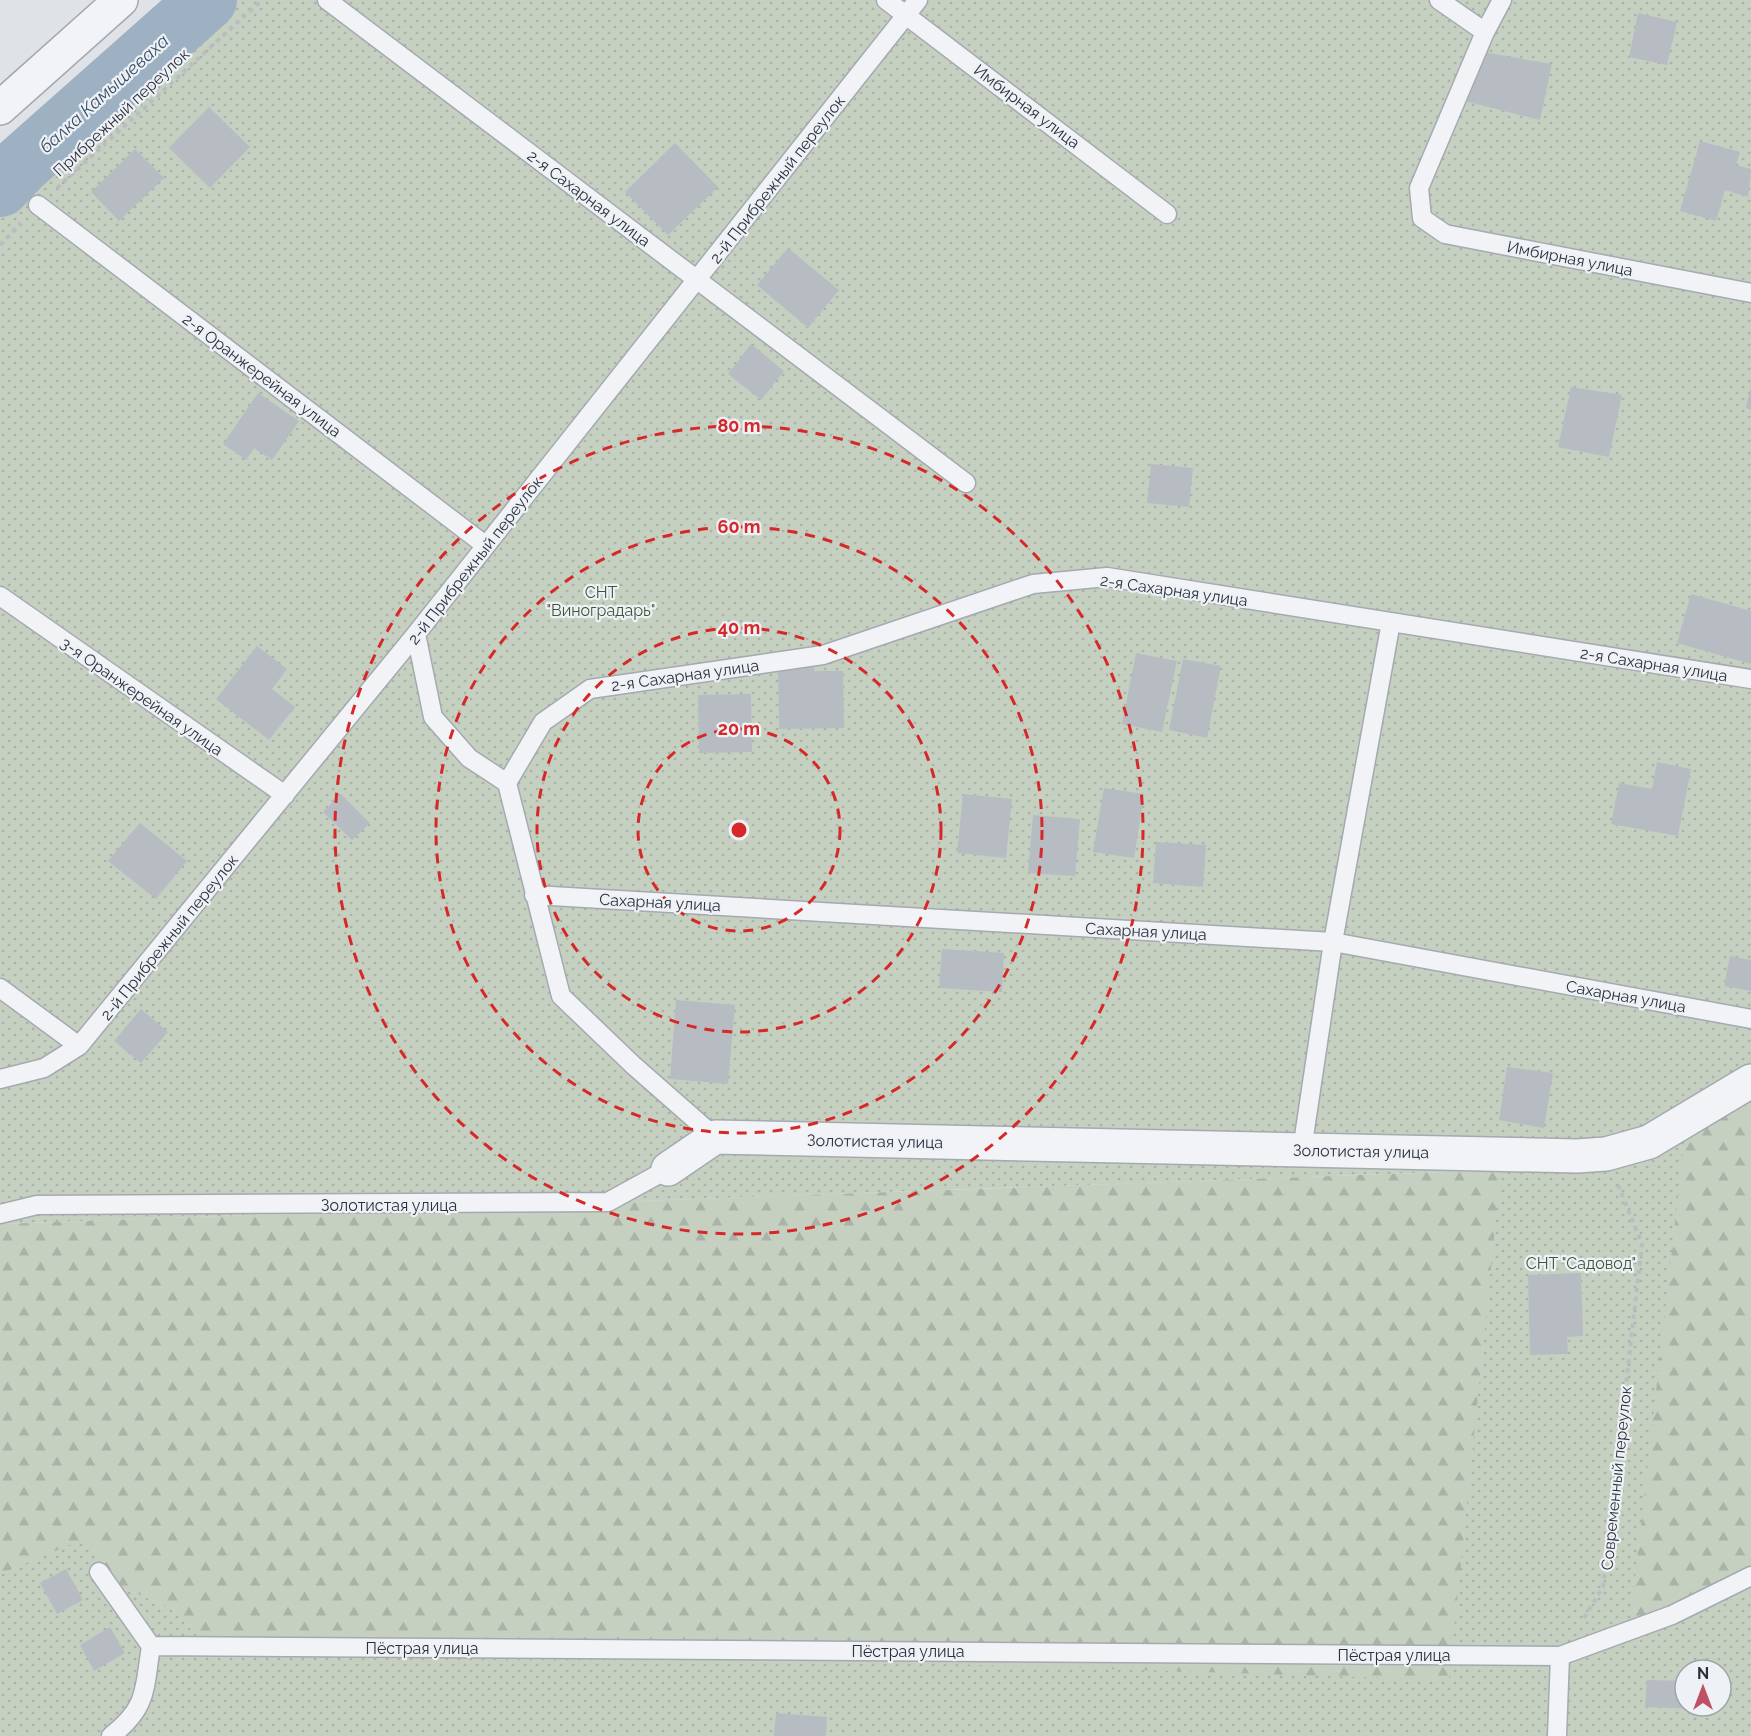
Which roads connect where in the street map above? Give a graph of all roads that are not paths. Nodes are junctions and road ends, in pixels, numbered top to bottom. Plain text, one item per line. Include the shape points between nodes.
1 (121, 0) edge
2 (327, 0) edge
3 (886, 0) edge
4 (918, 0) edge
5 (1438, 0) edge
6 (1502, 0) edge
7 (906, 15) junction
8 (1485, 32) junction
9 (0, 108) edge
10 (38, 205) road end
11 (1167, 214) dead end
12 (698, 280) junction
13 (1751, 293) edge
14 (966, 483) dead end
15 (485, 545) junction
16 (0, 596) edge
17 (1391, 622) junction
18 (416, 634) junction
19 (1751, 680) edge
20 (507, 783) junction
21 (285, 795) junction
22 (534, 895) junction
23 (1333, 942) junction
24 (0, 988) edge
25 (1751, 1019) edge
26 (79, 1046) junction
27 (0, 1079) edge
28 (1751, 1081) edge
29 (715, 1137) junction
30 (1302, 1150) junction
31 (668, 1169) joint
32 (0, 1214) edge
33 (99, 1572) dead end
34 (1751, 1576) edge
35 (151, 1646) junction
36 (1560, 1656) junction
37 (111, 1736) edge
38 (1557, 1736) edge

1 - 9 street
2 - 12 lane, 2-я Сахарная улица
3 - 7 lane, Имбирная улица
4 - 7 lane, 2-й Прибрежный переулок
5 - 8 lane
6 - 8 lane
7 - 11 lane, Имбирная улица
7 - 12 lane, 2-й Прибрежный переулок
8 - 13 lane, Имбирная улица via 1419,188 1422,218 1445,234
10 - 15 lane, 2-я Оранжерейная улица
12 - 14 lane, 2-я Сахарная улица
12 - 15 lane, 2-й Прибрежный переулок
15 - 18 lane, 2-й Прибрежный переулок
16 - 21 lane, 3-я Оранжерейная улица
17 - 19 lane, 2-я Сахарная улица
17 - 20 lane, 2-я Сахарная улица via 1107,577 1033,584 823,655 590,689 543,722
17 - 23 lane
18 - 20 lane via 433,717 469,758
18 - 21 lane, 2-й Прибрежный переулок
20 - 22 lane
21 - 26 lane, 2-й Прибрежный переулок
22 - 23 lane, Сахарная улица
22 - 29 lane via 561,996
23 - 25 lane, Сахарная улица
23 - 30 lane
24 - 26 lane
26 - 27 lane, 2-й Прибрежный переулок via 44,1068
28 - 30 street, Золотистая улица via 1649,1142 1605,1154
29 - 30 street, Золотистая улица
29 - 31 street, Золотистая улица
31 - 32 lane, Золотистая улица via 608,1202 37,1204
33 - 35 lane
34 - 36 lane, Пёстрая улица via 1672,1615
35 - 36 lane, Пёстрая улица
35 - 37 lane via 143,1699 131,1721
36 - 38 lane

